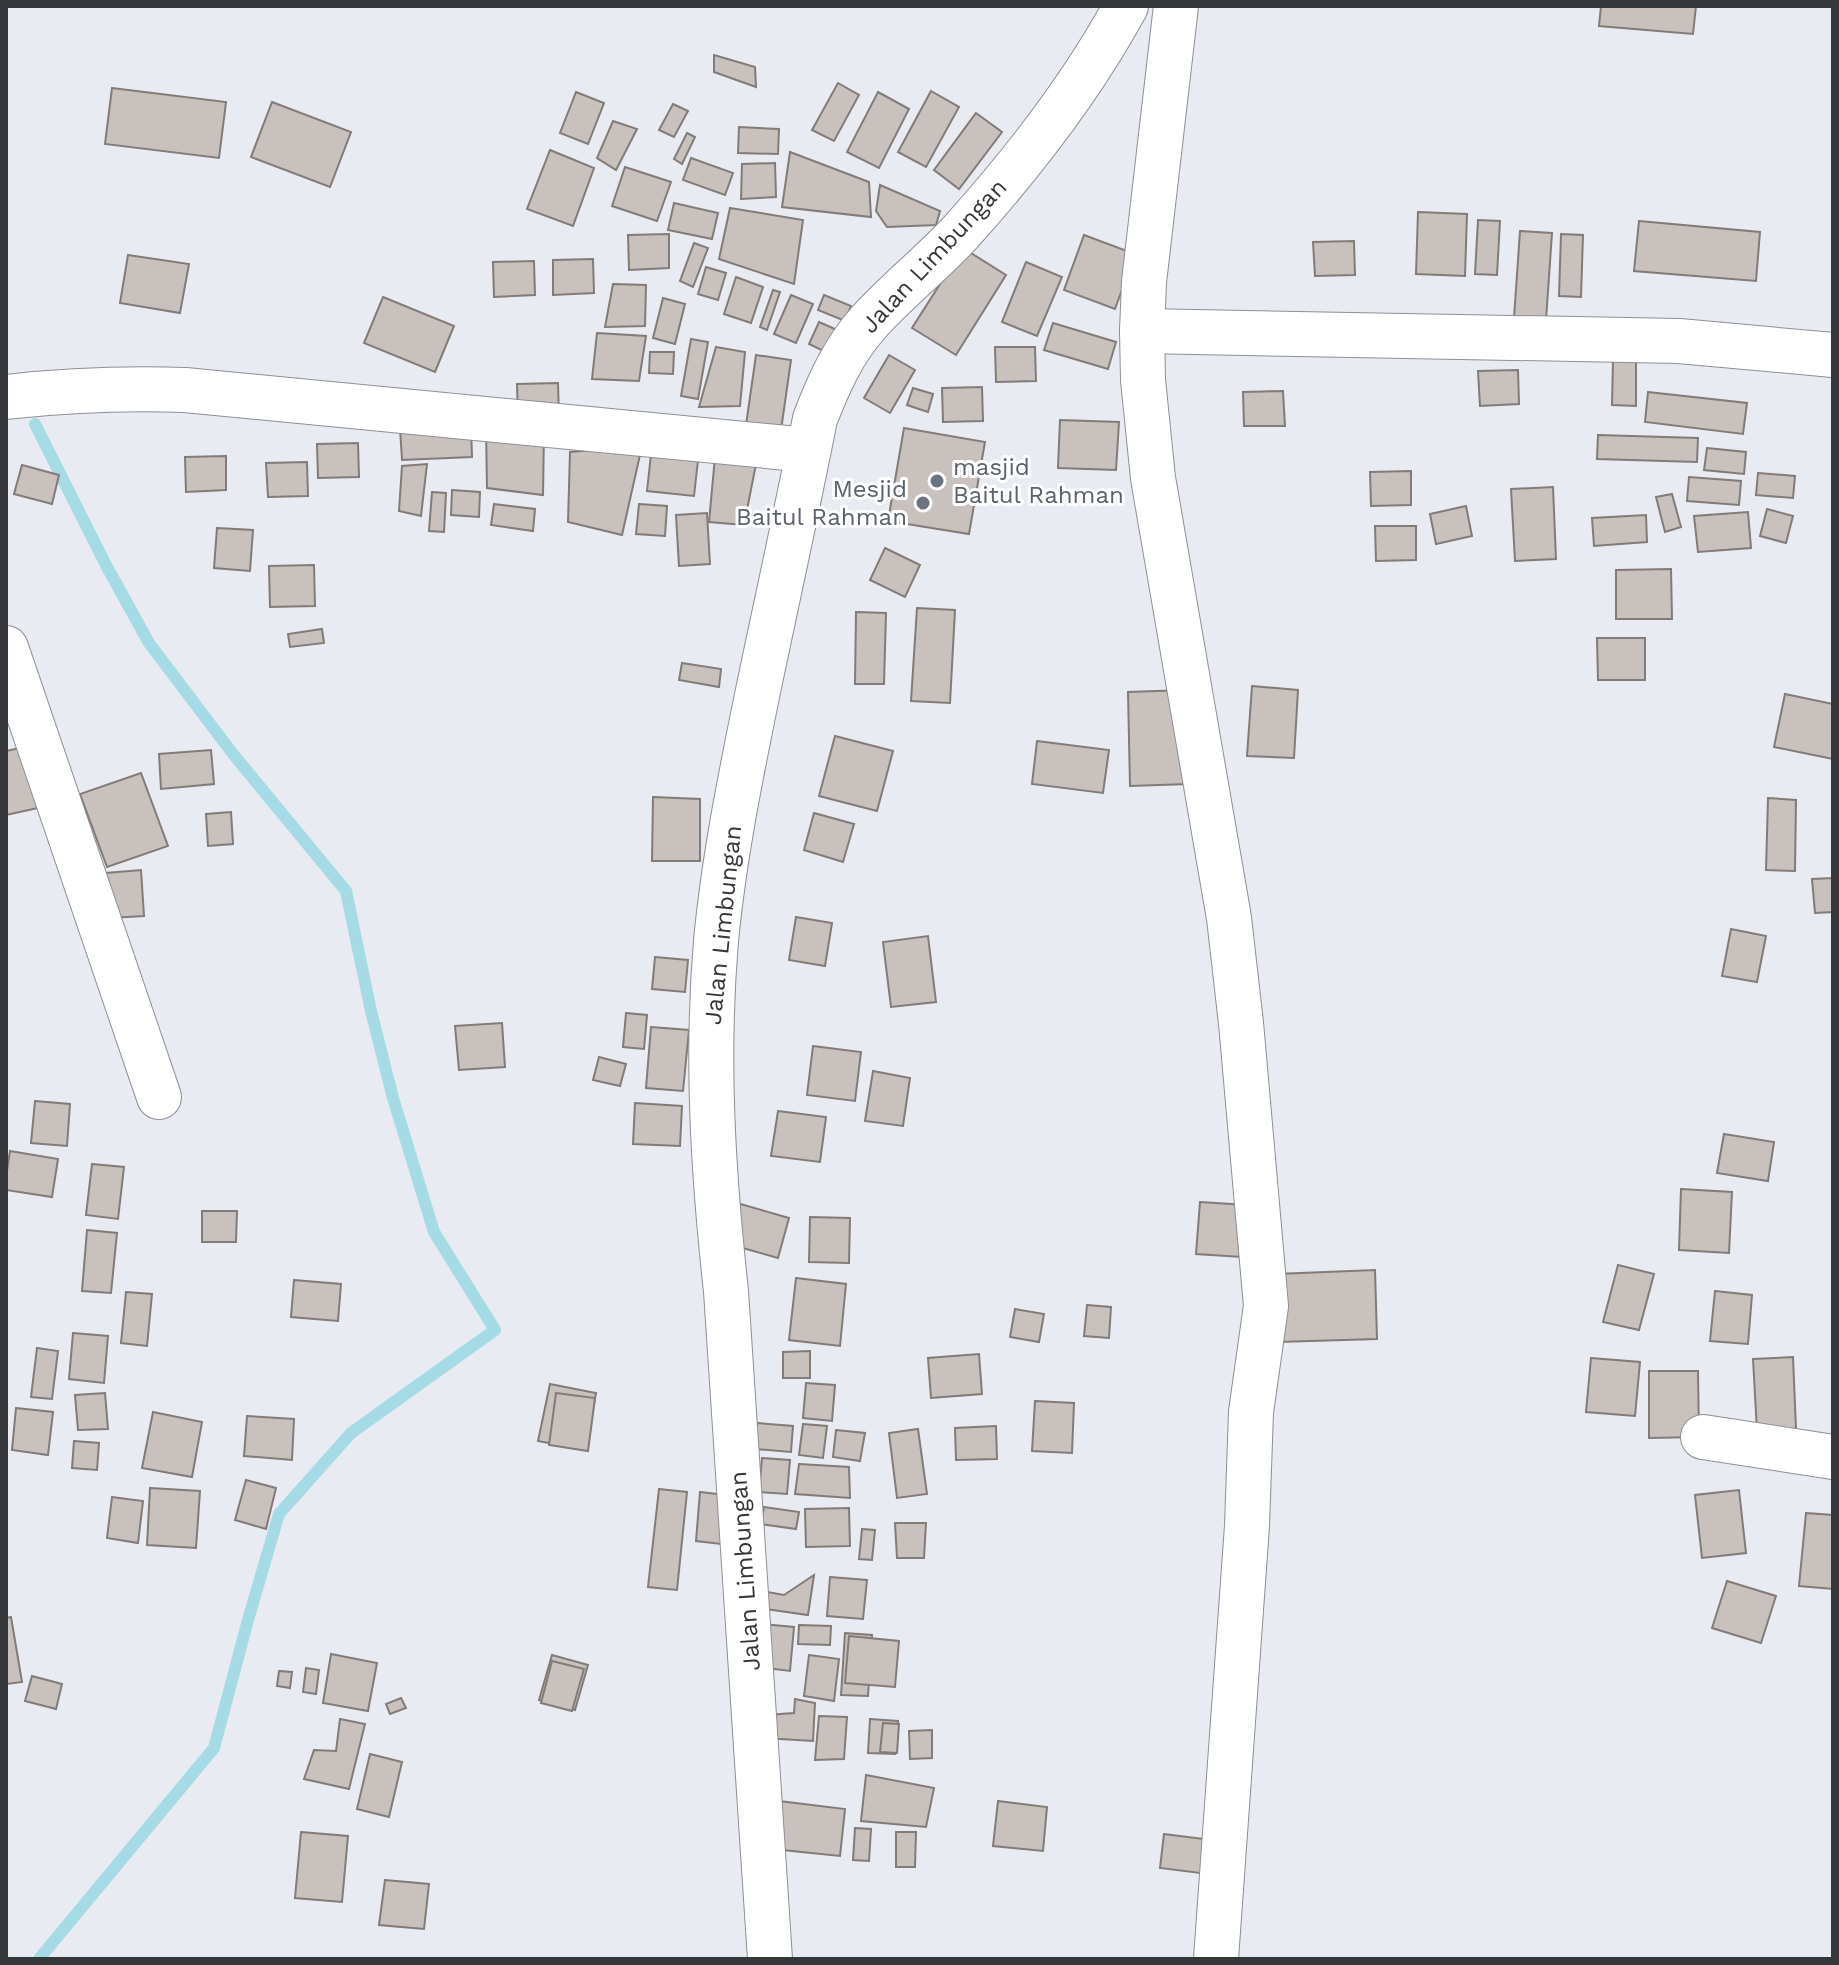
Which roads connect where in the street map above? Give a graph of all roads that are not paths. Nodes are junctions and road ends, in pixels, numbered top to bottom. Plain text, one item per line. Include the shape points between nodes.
1 (1126, 6) edge
2 (1176, 6) edge
3 (1142, 331) junction
4 (1833, 355) edge
5 (6, 397) edge
6 (808, 450) junction
7 (6, 648) edge
8 (159, 1097) dead end
9 (1703, 1437) dead end
10 (1833, 1457) edge
11 (770, 1959) edge
12 (1216, 1959) edge

1 - 6 street, Jalan Limbungan via 1076,88 997,192 866,325 845,354 815,419
2 - 3 street
3 - 4 street via 1679,341
3 - 12 street via 1153,478 1231,933 1266,1306 1251,1412
5 - 6 street via 65,390 185,390
6 - 11 street, Jalan Limbungan via 727,854 712,1028 716,1203
7 - 8 street
9 - 10 street

